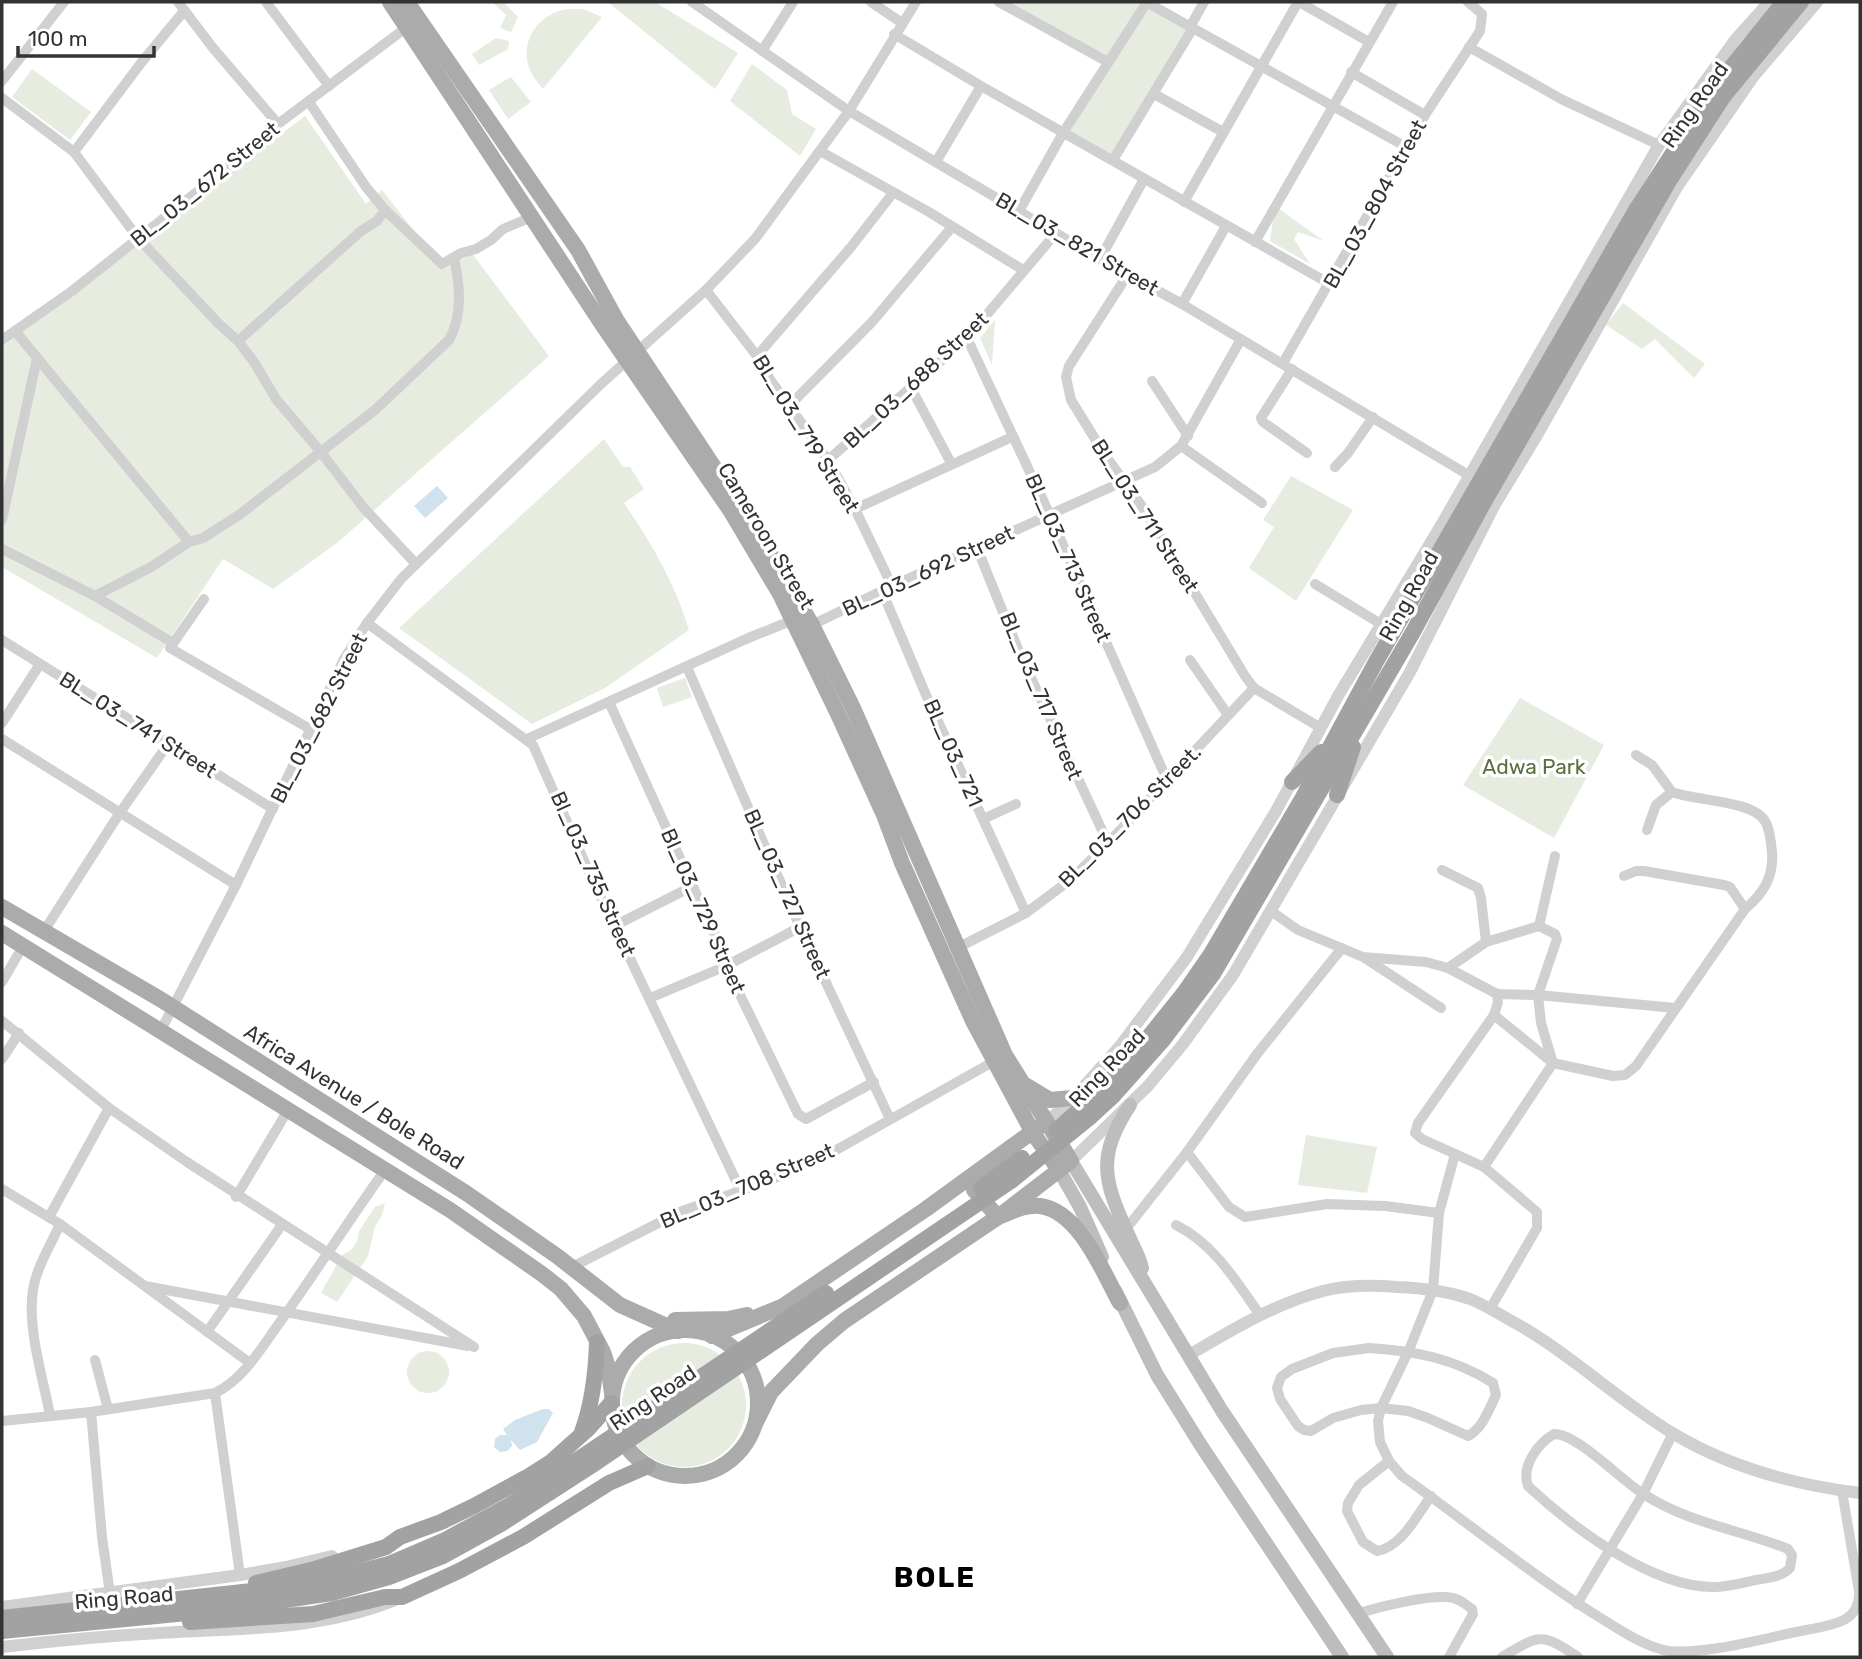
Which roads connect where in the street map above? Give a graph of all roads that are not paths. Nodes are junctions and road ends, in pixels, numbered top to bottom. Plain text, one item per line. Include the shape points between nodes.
1 (64, 2) edge
2 (266, 2) edge
3 (390, 2) edge
4 (407, 2) edge
5 (692, 2) edge
6 (793, 2) edge
7 (871, 2) edge
8 (916, 2) edge
9 (999, 2) edge
10 (1146, 2) edge
11 (1204, 2) edge
12 (1298, 2) edge
13 (1392, 2) edge
14 (1468, 2) edge
15 (1769, 2) edge
16 (1784, 2) edge
17 (1801, 2) edge
18 (1817, 2) edge
19 (181, 6) edge
20 (902, 23) junction
21 (407, 27) junction
22 (1191, 27) junction
23 (894, 34) junction
24 (1369, 41) junction
25 (1469, 47) junction
26 (762, 51) junction
27 (1108, 62) junction
28 (1261, 67) junction
29 (1351, 72) junction
30 (449, 76) junction
31 (2, 81) edge
32 (329, 86) junction
33 (981, 86) junction
34 (1154, 94) junction
35 (2, 98) edge
36 (309, 102) junction
37 (1331, 106) junction
38 (849, 111) junction
39 (1425, 115) junction
40 (278, 124) junction
41 (1223, 132) junction
42 (1063, 133) junction
43 (1659, 145) junction
44 (1408, 148) junction
45 (820, 151) junction
46 (74, 152) junction
47 (1113, 160) junction
48 (936, 162) junction
49 (1144, 179) junction
50 (893, 193) junction
51 (1184, 202) junction
52 (385, 210) junction
53 (1018, 211) junction
54 (532, 217) junction
55 (1226, 226) junction
56 (953, 227) junction
57 (1056, 233) junction
58 (138, 238) junction
59 (1255, 242) junction
60 (454, 258) junction
61 (1100, 259) junction
62 (1023, 270) junction
63 (1128, 274) junction
64 (1330, 284) junction
65 (706, 290) junction
66 (1182, 304) junction
67 (15, 331) junction
68 (967, 338) junction
69 (1241, 339) junction
70 (2, 340) edge
71 (238, 341) junction
72 (633, 356) junction
73 (757, 356) junction
74 (37, 358) junction
75 (1283, 363) junction
76 (1292, 369) junction
77 (1153, 381) dead end
78 (910, 386) junction
79 (790, 405) junction
80 (1373, 417) junction
81 (1188, 436) junction
82 (1012, 437) junction
83 (1181, 446) junction
84 (320, 451) junction
85 (1307, 453) dead end
86 (828, 460) junction
87 (951, 463) junction
88 (1335, 467) dead end
89 (1470, 476) junction
90 (1126, 482) junction
91 (1262, 503) dead end
92 (855, 509) junction
93 (1049, 513) junction
94 (2, 520) edge
95 (189, 542) junction
96 (978, 548) junction
97 (2, 549) edge
98 (416, 564) junction
99 (1315, 584) dead end
100 (887, 589) junction
101 (95, 596) junction
102 (204, 599) dead end
103 (793, 620) junction
104 (367, 623) junction
105 (1381, 624) junction
106 (812, 625) junction
107 (2, 640) edge
108 (173, 643) junction
109 (1190, 660) dead end
110 (40, 664) junction
111 (687, 667) junction
112 (1254, 688) junction
113 (609, 702) junction
114 (845, 711) junction
115 (1228, 715) junction
116 (1363, 718) junction
117 (2, 723) edge
118 (1343, 726) junction
119 (1321, 728) junction
120 (310, 729) junction
121 (2, 739) edge
122 (527, 739) junction
123 (168, 744) junction
124 (1636, 755) dead end
125 (1167, 780) junction
126 (1292, 782) junction
127 (1672, 792) junction
128 (1337, 795) junction
129 (1307, 801) junction
130 (1016, 804) dead end
131 (273, 809) junction
132 (119, 814) junction
133 (983, 819) junction
134 (1647, 830) dead end
135 (1108, 843) junction
136 (1555, 856) dead end
137 (1442, 870) dead end
138 (1624, 876) dead end
139 (236, 885) junction
140 (693, 886) junction
141 (2, 907) edge
142 (1745, 909) junction
143 (1271, 911) junction
144 (1026, 913) junction
145 (614, 926) junction
146 (1539, 926) junction
147 (800, 927) junction
148 (44, 931) junction
149 (2, 933) edge
150 (1486, 942) junction
151 (23, 946) junction
152 (957, 948) junction
153 (1342, 948) junction
154 (1363, 957) junction
155 (726, 966) junction
156 (1448, 968) junction
157 (2, 982) edge
158 (1497, 994) junction
159 (1538, 995) junction
160 (650, 998) junction
161 (174, 1008) junction
162 (1441, 1008) dead end
163 (1675, 1009) junction
164 (1494, 1015) junction
165 (980, 1018) junction
166 (2, 1021) edge
167 (160, 1032) junction
168 (19, 1033) junction
169 (999, 1058) junction
170 (2, 1059) edge
171 (1553, 1063) junction
172 (1016, 1074) junction
173 (874, 1082) junction
174 (1072, 1098) junction
175 (1130, 1105) junction
176 (109, 1108) junction
177 (288, 1110) junction
178 (890, 1119) junction
179 (1039, 1127) junction
180 (1186, 1152) junction
181 (1455, 1154) junction
182 (1065, 1166) junction
183 (1485, 1167) junction
184 (386, 1170) junction
185 (966, 1181) junction
186 (2, 1189) edge
187 (740, 1189) junction
188 (236, 1197) junction
189 (1439, 1213) junction
190 (49, 1217) junction
191 (999, 1217) junction
192 (60, 1224) junction
193 (1177, 1225) dead end
194 (281, 1227) junction
195 (1126, 1229) junction
196 (327, 1257) junction
197 (572, 1267) junction
198 (145, 1286) junction
199 (1148, 1289) junction
200 (1433, 1290) junction
201 (1120, 1303) junction
202 (783, 1306) junction
203 (1490, 1309) junction
204 (1260, 1315) junction
205 (653, 1319) junction
206 (678, 1331) junction
207 (207, 1332) junction
208 (712, 1336) junction
209 (597, 1342) junction
210 (474, 1347) junction
211 (1409, 1350) junction
212 (1189, 1355) junction
213 (95, 1360) dead end
214 (250, 1363) junction
215 (215, 1393) junction
216 (612, 1398) junction
217 (1381, 1408) junction
218 (108, 1409) junction
219 (91, 1412) junction
220 (50, 1415) junction
221 (2, 1421) edge
222 (755, 1422) junction
223 (1673, 1433) junction
224 (580, 1435) junction
225 (1389, 1461) junction
226 (648, 1466) junction
227 (1842, 1491) junction
228 (1860, 1493) edge
229 (1643, 1494) junction
230 (1431, 1496) junction
231 (400, 1536) junction
232 (1610, 1550) junction
233 (389, 1571) junction
234 (240, 1575) junction
235 (239, 1593) junction
236 (110, 1594) junction
237 (402, 1597) junction
238 (1577, 1604) junction
239 (2, 1607) edge
240 (1359, 1613) junction
241 (2, 1618) edge
242 (110, 1620) junction
243 (2, 1631) edge
244 (2, 1647) edge
245 (1342, 1657) edge
246 (1387, 1657) edge
247 (1449, 1657) edge
248 (1502, 1657) edge
249 (1578, 1657) edge

1 - 31 street
2 - 32 street
3 - 21 main road, Cameroon Street
4 - 30 main road, Cameroon Street
5 - 26 street, BL_03_821 Street
6 - 26 street
7 - 20 street
8 - 20 street, BL_03_682 Street
9 - 27 street
10 - 22 street
10 - 27 street
11 - 22 street
12 - 24 street
12 - 28 street
13 - 24 street
14 - 25 street, BL_03_804 Street via 1482,14 1480,31
15 - 43 street, Ring Road via 1735,40
16 - 118 highway, Ring Road via 1717,85 1641,202
17 - 116 highway, Ring Road via 1723,97 1669,180
18 - 128 street, Ring Road via 1753,77 1677,187 1494,506 1410,672
19 - 40 street
19 - 46 street
20 - 23 street, BL_03_682 Street
21 - 30 main road, Cameroon Street
21 - 32 street, BL_03_672 Street
22 - 28 street
22 - 34 street
23 - 33 street
23 - 38 street, BL_03_682 Street
24 - 29 street
25 - 39 street, BL_03_804 Street
25 - 43 street via 1561,99
26 - 38 street, BL_03_821 Street
27 - 42 street
28 - 37 street
28 - 41 street
29 - 37 street
29 - 39 street
30 - 54 main road, Cameroon Street
30 - 72 main road, Cameroon Street via 578,250
32 - 36 street, BL_03_672 Street
33 - 42 street
33 - 48 street
34 - 41 street
34 - 47 street
35 - 46 street
36 - 40 street, BL_03_672 Street
36 - 52 street
37 - 44 street
37 - 59 street
38 - 45 street, BL_03_682 Street
38 - 48 street, BL_03_821 Street
39 - 44 street, BL_03_804 Street
40 - 58 street, BL_03_672 Street
41 - 51 street
42 - 47 street
42 - 53 street
43 - 89 street, Ring Road
44 - 64 street, BL_03_804 Street
45 - 50 street
45 - 65 street, BL_03_682 Street via 755,239
46 - 58 street
47 - 49 street
48 - 53 street, BL_03_821 Street
49 - 51 street
49 - 61 street
50 - 56 street
50 - 73 street
51 - 55 street
52 - 60 street via 442,264
52 - 71 street
53 - 57 street, BL_03_821 Street
54 - 60 street
54 - 72 main road, Cameroon Street
55 - 59 street
55 - 66 street
56 - 62 street
56 - 79 street via 872,321
57 - 61 street, BL_03_821 Street
57 - 62 street, BL_03_688 Street
58 - 67 street, BL_03_672 Street
58 - 71 street
59 - 64 street
60 - 84 street via 460,294 457,324 449,340 375,410
61 - 63 street, BL_03_821 Street
62 - 68 street, BL_03_688 Street
63 - 66 street, BL_03_821 Street
63 - 90 street, BL_03_711 Street via 1074,356 1066,377 1071,400
64 - 75 street, BL_03_804 Street
65 - 72 street, BL_03_682 Street
65 - 73 street, BL_03_719 Street
66 - 69 street, BL_03_821 Street
67 - 70 street, BL_03_672 Street
67 - 74 street
68 - 78 street, BL_03_688 Street
68 - 82 street, BL_03_713 Street
69 - 75 street, BL_03_821 Street
69 - 81 street, BL_03_692 Street
71 - 84 street via 276,400
72 - 98 street, BL_03_682 Street
72 - 103 main road, Cameroon Street
72 - 106 main road, Cameroon Street via 763,541
73 - 79 street, BL_03_719 Street
74 - 94 street
74 - 95 street
75 - 76 street, BL_03_821 Street
76 - 80 street, BL_03_821 Street
76 - 85 street via 1261,418
77 - 81 street
78 - 86 street, BL_03_688 Street
78 - 87 street
79 - 86 street, BL_03_719 Street
80 - 88 street
80 - 89 street, BL_03_821 Street
81 - 83 street, BL_03_692 Street
82 - 87 street
82 - 93 street, BL_03_713 Street
83 - 90 street, BL_03_692 Street
83 - 91 street
84 - 95 street via 239,515
84 - 98 street
86 - 92 street, BL_03_719 Street
87 - 92 street
89 - 105 street, Ring Road
90 - 93 street, BL_03_692 Street
90 - 112 street, BL_03_711 Street
92 - 100 street, BL_03_719 Street
93 - 96 street, BL_03_692 Street
93 - 125 street, BL_03_713 Street
95 - 101 street
96 - 100 street, BL_03_692 Street
96 - 135 street, BL_03_717 Street via 1020,654
97 - 101 street
98 - 104 street, BL_03_682 Street
99 - 105 street
100 - 106 street, BL_03_692 Street
100 - 133 street, BL_03_721 via 926,695
101 - 108 street
102 - 108 street
103 - 111 street
103 - 114 main road, Cameroon Street
104 - 120 street, BL_03_682 Street
104 - 122 street, Bl_03_735 Street
105 - 119 street, Ring Road
106 - 114 main road, Cameroon Street
107 - 110 street, BL_03_741 Street
108 - 120 street via 170,648
109 - 115 street
110 - 117 street
110 - 123 street, BL_03_741 Street
111 - 113 street
111 - 147 street, BL_03_727 Street
112 - 115 street, BL_03_706 Street.
112 - 119 street, BL_03_711 Street
113 - 122 street
113 - 140 street, Bl_03_729 Street
114 - 152 main road, Cameroon Street
114 - 165 main road, Cameroon Street via 907,874
115 - 125 street, BL_03_706 Street.
116 - 128 highway
116 - 129 highway, Ring Road
118 - 126 highway
118 - 129 highway, Ring Road
119 - 126 street, Ring Road
120 - 131 street, BL_03_682 Street
121 - 132 street
122 - 145 street, Bl_03_735 Street via 544,765
123 - 131 street, BL_03_741 Street
123 - 132 street
124 - 127 street via 1652,765
125 - 135 street, BL_03_706 Street.
126 - 174 street, Ring Road via 1187,957 1121,1046
127 - 134 street via 1656,805
127 - 142 street via 1744,808 1759,813 1766,822 1771,873 1759,898
128 - 143 street, Ring Road
129 - 233 highway, Ring Road via 1206,983 1163,1040 1089,1118 1011,1181 578,1475 443,1556
130 - 133 street
131 - 139 street, BL_03_682 Street
132 - 139 street
132 - 148 street
133 - 144 street, BL_03_721
135 - 144 street, BL_03_706 Street.
136 - 146 street
137 - 150 street via 1478,888
138 - 142 street via 1644,871 1724,885
139 - 161 street, BL_03_682 Street
140 - 145 street
140 - 155 street, Bl_03_729 Street
141 - 148 main road, Africa Avenue / Bole Road
142 - 163 street
143 - 153 street via 1298,930
143 - 175 street, Ring Road via 1205,1015
144 - 152 street, BL_03_706 Street.
145 - 160 street, Bl_03_735 Street
146 - 150 street
146 - 159 street via 1557,939
147 - 155 street
147 - 173 street, BL_03_727 Street
148 - 161 main road, Africa Avenue / Bole Road
149 - 151 main road
150 - 156 street
151 - 157 street
151 - 167 main road
152 - 165 main road, Cameroon Street
153 - 154 street
153 - 180 street
154 - 156 street
154 - 162 street
155 - 160 street
155 - 173 street, Bl_03_729 Street via 802,1118
156 - 158 street
158 - 159 street
158 - 164 street
159 - 163 street
159 - 171 street
160 - 187 street, Bl_03_735 Street
161 - 167 street, BL_03_682 Street
161 - 197 main road, Africa Avenue / Bole Road via 467,1193
163 - 171 street via 1625,1075
164 - 171 street
164 - 181 street via 1415,1133
165 - 169 main road, Cameroon Street
166 - 168 street
167 - 177 main road
168 - 170 street
168 - 176 street
169 - 172 main road, Cameroon Street
169 - 178 street, BL_03_708 Street
169 - 179 main road, Cameroon Street
171 - 183 street
172 - 174 main road via 1042,1097
172 - 179 main road, Cameroon Street
173 - 178 street, BL_03_727 Street
174 - 179 street, Ring Road
175 - 182 street, Ring Road
175 - 195 main road via 1117,1125 1106,1163 1108,1184
176 - 190 street
176 - 210 street
177 - 184 main road
177 - 188 street
178 - 187 street, BL_03_708 Street via 828,1154
179 - 182 main road
179 - 185 main road, Ring Road
180 - 189 street via 1229,1207 1245,1217 1327,1204
180 - 195 street
181 - 183 street
181 - 189 street
182 - 191 main road, Ring Road
182 - 199 main road
182 - 201 main road
183 - 203 street via 1520,1196 1538,1219
184 - 196 street
184 - 209 main road via 561,1289 584,1316
185 - 191 main road
185 - 202 main road, Ring Road
186 - 190 street
187 - 197 street, BL_03_708 Street via 681,1211
188 - 194 street
188 - 210 street
189 - 200 street
190 - 192 street
191 - 201 main road via 1021,1208 1057,1210 1081,1235
191 - 222 main road, Ring Road via 844,1321 771,1392
192 - 198 street
192 - 220 street via 37,1275 32,1300
193 - 204 street via 1208,1246
194 - 196 street
194 - 207 street
195 - 199 main road
196 - 214 street
197 - 205 main road, Africa Avenue / Bole Road via 620,1305
198 - 207 street
198 - 210 street
199 - 212 main road
200 - 203 street
200 - 204 street via 1353,1286 1302,1297
200 - 211 street
201 - 245 main road via 1202,1447
202 - 205 main road via 728,1318
202 - 208 main road, Ring Road
203 - 223 street via 1545,1340
204 - 212 street
205 - 206 main road, Africa Avenue / Bole Road
206 - 208 main road
206 - 216 main road via 659,1335 627,1358
207 - 214 street
208 - 222 main road via 728,1345 750,1371 758,1405
209 - 216 main road via 609,1370
209 - 224 highway via 591,1405
211 - 217 street
211 - 217 street via 1466,1367 1493,1383 1496,1395 1468,1436 1408,1411
211 - 217 street via 1369,1348 1333,1353 1292,1369 1278,1382 1280,1399 1304,1430 1349,1413
212 - 240 main road
213 - 218 street
214 - 215 street
215 - 218 street
215 - 234 street
216 - 224 highway
216 - 226 main road via 621,1440
217 - 225 street via 1380,1442
218 - 219 street
219 - 220 street
219 - 236 street
220 - 221 street
222 - 226 main road via 734,1457 715,1470 692,1476 668,1475
223 - 227 street via 1757,1471
223 - 229 street
224 - 231 highway via 529,1476 441,1522
225 - 230 street
225 - 230 street via 1359,1485 1348,1503 1347,1511 1363,1542 1377,1551 1386,1550
226 - 237 highway via 609,1483 459,1571
227 - 228 street
227 - 238 street via 1860,1603 1842,1621 1693,1651 1667,1651
229 - 232 street
229 - 232 street via 1561,1434 1547,1438 1529,1462 1528,1486
229 - 232 street via 1695,1520 1788,1549 1790,1568 1779,1576 1695,1586 1634,1564
230 - 238 street
231 - 234 street via 309,1563
231 - 235 highway via 386,1547 259,1581
232 - 238 street
233 - 235 highway, Ring Road
233 - 242 highway, Ring Road via 332,1593
234 - 236 street
235 - 241 highway, Ring Road
236 - 239 street
237 - 242 highway via 269,1618
237 - 244 street via 327,1620 274,1627 80,1637
240 - 246 main road
240 - 247 street via 1409,1601 1458,1600 1473,1614
242 - 243 highway, Ring Road
248 - 249 street via 1541,1638

